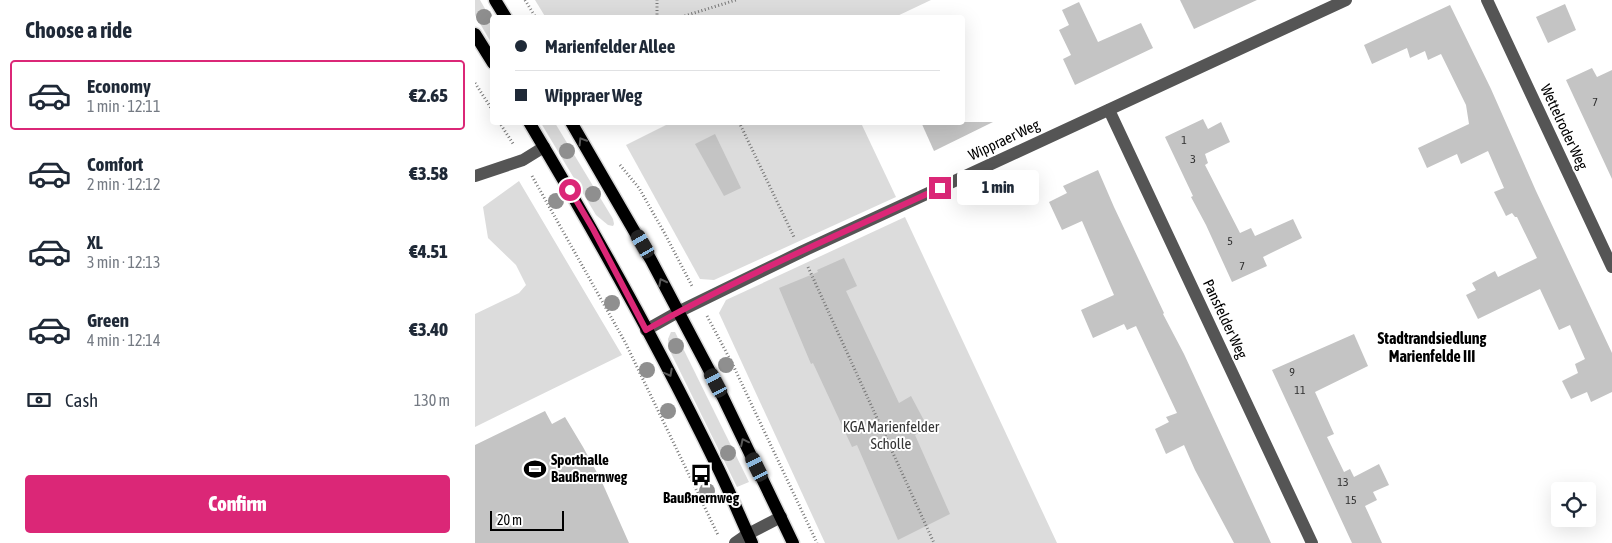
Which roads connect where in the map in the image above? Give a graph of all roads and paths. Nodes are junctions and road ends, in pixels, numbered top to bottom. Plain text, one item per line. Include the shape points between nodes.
1 (495, 0) edge
2 (525, 0) edge
3 (657, 0) edge
4 (736, 0) edge
5 (1346, 0) edge
6 (1487, 0) edge
7 (504, 15) edge
8 (534, 15) edge
9 (657, 15) edge
10 (688, 15) edge
11 (475, 34) edge
12 (490, 58) edge
13 (475, 84) edge
14 (490, 107) edge
15 (1109, 110) junction
16 (501, 125) edge
17 (531, 125) edge
18 (573, 125) edge
19 (740, 125) edge
20 (544, 147) junction
21 (523, 160) junction
22 (475, 176) edge
23 (801, 252) junction
24 (1612, 267) edge
25 (677, 312) junction
26 (646, 330) junction
27 (701, 476) dead end
28 (692, 480) junction
29 (781, 517) junction
30 (718, 535) dead end
31 (750, 538) edge
32 (735, 543) edge
33 (793, 543) edge
34 (935, 543) edge
35 (1312, 543) edge

1 - 7 main road
2 - 8 path
3 - 9 path
4 - 10 path
5 - 15 street, Wippraer Weg
6 - 24 street, Wettelroder Weg
11 - 12 main road
13 - 14 path
15 - 23 street, Wippraer Weg
15 - 35 street, Pansfelder Weg
16 - 21 path
17 - 20 main road
25 -> 18 main road via 651,260
19 - 23 path
20 - 21 street
20 - 26 main road via 593,229
21 - 22 street
21 - 28 path via 625,342
23 - 25 street, Wippraer Weg
23 - 34 path
25 - 26 street, Wippraer Weg
29 -> 25 main road via 716,383
26 -> 31 main road via 717,465
27 - 28 path
28 - 30 path
29 - 31 street
29 - 33 main road
31 - 32 street

